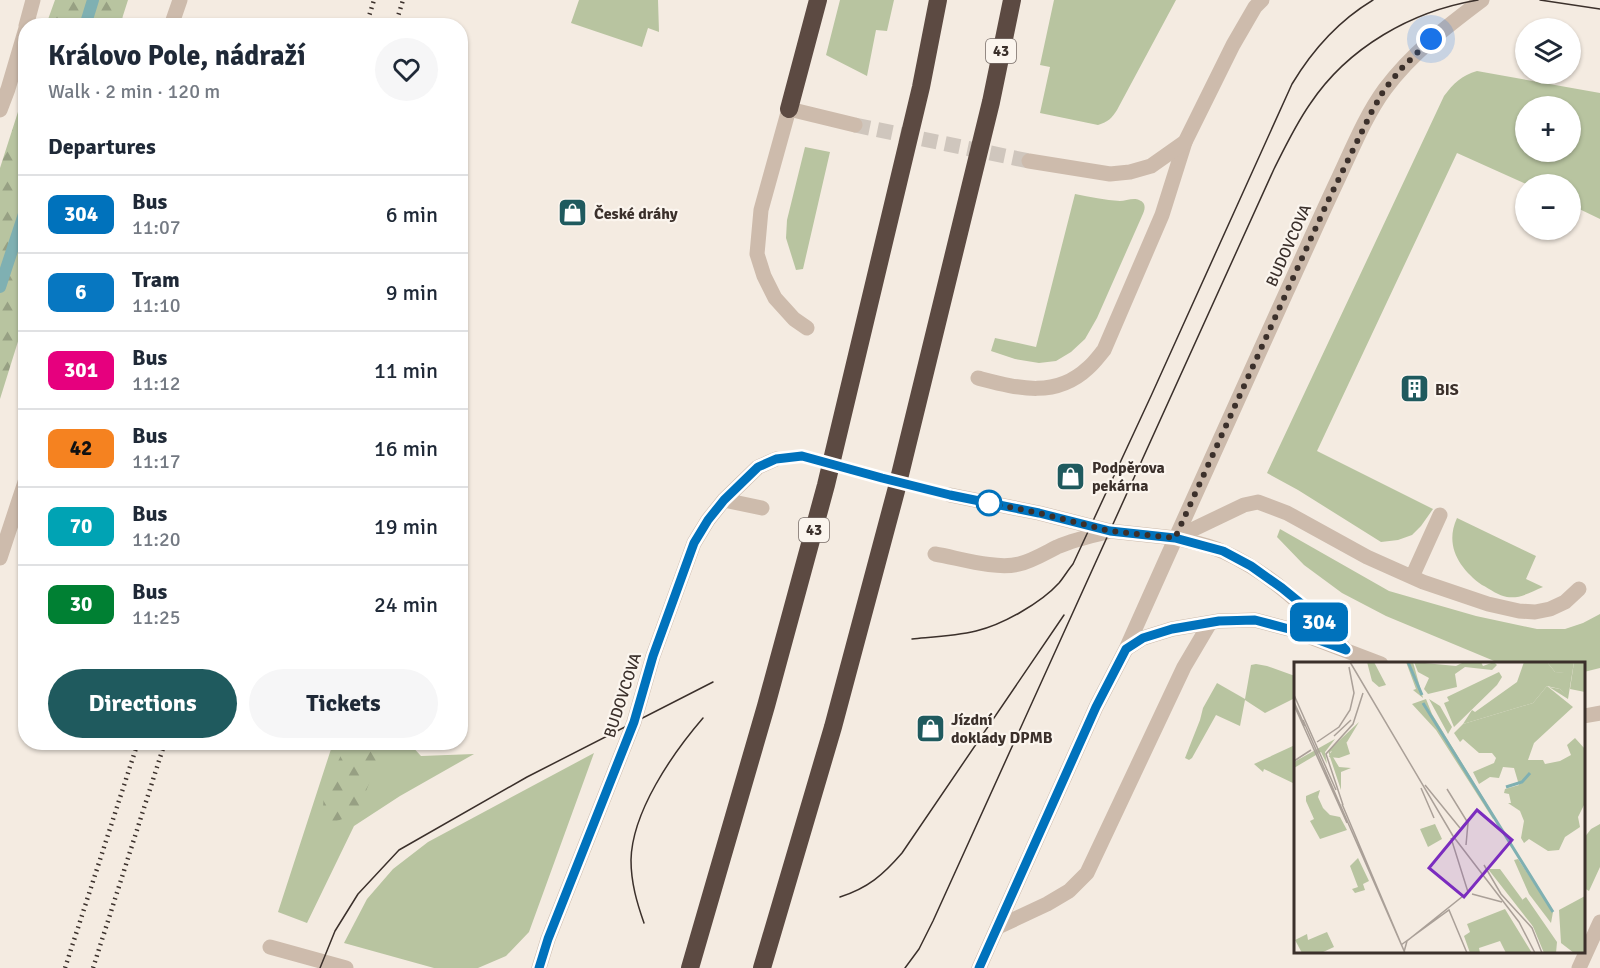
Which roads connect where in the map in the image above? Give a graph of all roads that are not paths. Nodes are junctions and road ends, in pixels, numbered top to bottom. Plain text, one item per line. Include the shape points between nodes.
1 (33, 0) edge
2 (180, 0) edge
3 (818, 0) edge
4 (938, 0) edge
5 (1012, 0) edge
6 (1262, 0) edge
7 (1482, 0) edge
8 (28, 18) edge
9 (174, 18) edge
10 (18, 55) edge
11 (789, 109) junction
12 (0, 110) edge
13 (855, 125) tunnel mouth
14 (1185, 142) junction
15 (1029, 161) tunnel mouth
16 (807, 328) dead end
17 (978, 378) dead end
18 (776, 459) dead end
19 (950, 495) dead end
20 (724, 500) junction
21 (18, 503) edge
22 (762, 508) dead end
23 (1440, 515) dead end
24 (1110, 531) junction
25 (1175, 538) junction
26 (935, 554) dead end
27 (0, 558) edge
28 (1412, 577) junction
29 (1579, 589) dead end
30 (1210, 623) junction
31 (1126, 649) junction
32 (1346, 650) junction
33 (1378, 662) edge
34 (1600, 713) edge
35 (1585, 716) edge
36 (1600, 922) edge
37 (998, 927) junction
38 (270, 947) dead end
39 (321, 965) edge
40 (346, 968) edge
41 (539, 968) edge
42 (690, 968) edge
43 (762, 968) edge
44 (979, 968) edge
45 (1579, 968) edge

1 - 8 street
2 - 9 street
3 - 11 highway
4 - 42 highway, 43 via 921,87 823,496
5 - 43 highway, 43 via 991,102 896,491 833,727
6 - 14 street via 1233,45
7 - 25 street, BUDOVCOVA via 1420,49 1384,90 1328,201
10 - 12 street
11 - 13 street
11 - 16 street via 760,210 757,254 775,297
14 - 15 street via 1151,166 1130,172 1110,174
14 - 17 street via 1162,215 1104,350 1088,369 1045,389 1020,388
18 - 20 street, BUDOVCOVA via 758,467
19 - 24 street
20 - 22 street
20 - 41 street, BUDOVCOVA via 694,543 634,722
21 - 27 street
23 - 28 street
24 - 25 street
24 - 26 street via 1068,543 1019,564 1002,566
25 - 28 street via 1258,502
25 - 31 street, BUDOVCOVA
25 - 32 street via 1223,551 1251,566 1304,606
28 - 29 street via 1519,611 1550,609
30 - 31 street via 1172,629 1143,638
30 - 32 street via 1271,623
30 - 37 street via 1184,667 1087,873 1069,891
31 - 37 street, BUDOVCOVA
32 - 33 street
34 - 35 street
36 - 45 street
37 - 44 street, BUDOVCOVA
38 - 39 street
39 - 40 street

